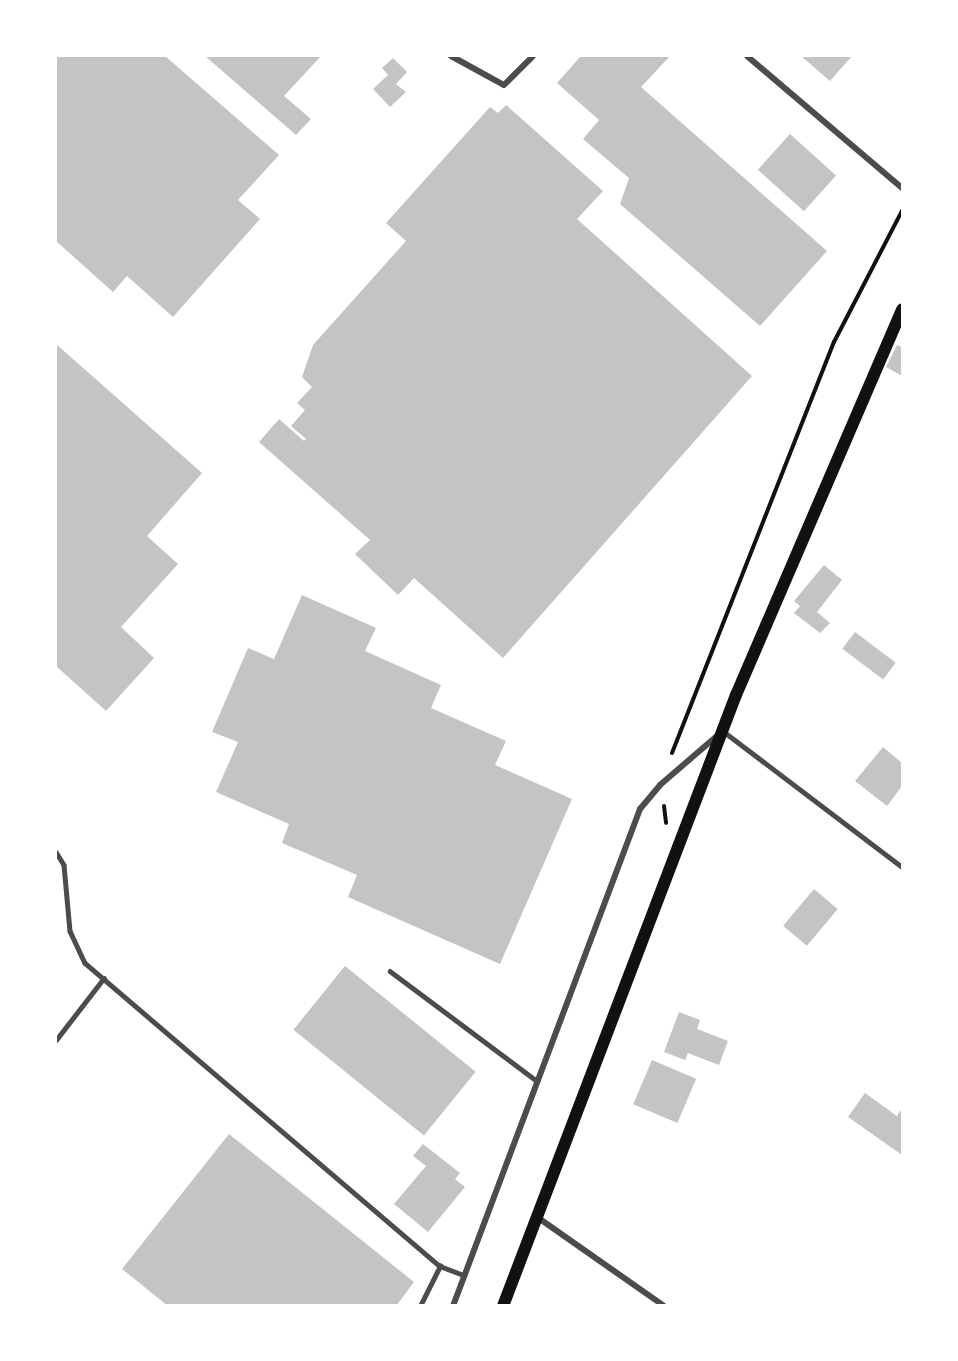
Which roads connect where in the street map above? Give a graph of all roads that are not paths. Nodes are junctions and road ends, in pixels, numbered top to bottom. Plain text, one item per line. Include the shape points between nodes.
1 (451, 56) edge
2 (533, 56) edge
3 (747, 56) edge
4 (903, 188) edge
5 (903, 309) edge
6 (722, 730) junction
7 (56, 852) edge
8 (903, 867) edge
9 (390, 971) dead end
10 (104, 978) junction
11 (56, 1040) edge
12 (537, 1081) junction
13 (536, 1217) junction
14 (440, 1266) junction
15 (464, 1275) junction
16 (420, 1305) edge
17 (453, 1305) edge
18 (503, 1305) edge
19 (664, 1305) edge

1 - 2 street via 504,85
3 - 4 street
5 - 6 main road
6 - 8 lane
6 - 12 street via 660,785 640,809
6 - 13 main road
7 - 10 lane via 64,865 70,931 85,963
9 - 12 lane
10 - 11 lane
10 - 14 lane
12 - 15 street
13 - 18 main road
13 - 19 street
14 - 15 lane
14 - 16 lane
15 - 17 street

